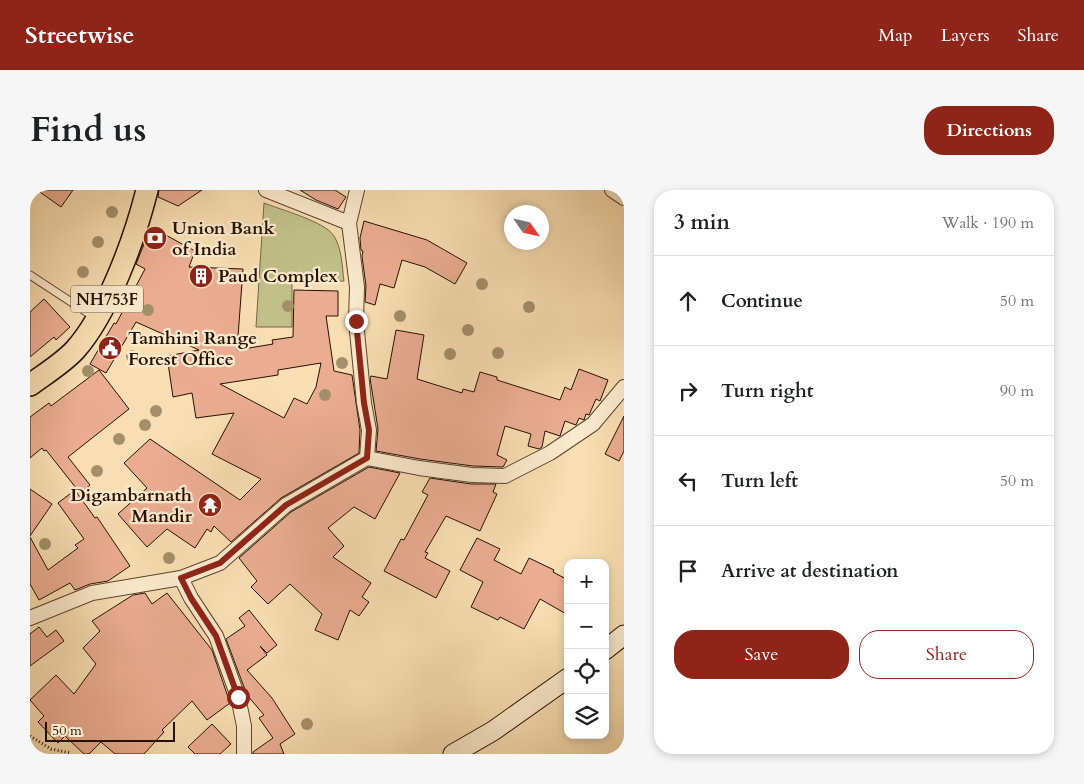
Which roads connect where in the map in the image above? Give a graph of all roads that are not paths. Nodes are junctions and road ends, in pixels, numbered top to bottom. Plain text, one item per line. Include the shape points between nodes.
1 (147, 190) edge
2 (266, 190) edge
3 (357, 190) edge
4 (612, 190) edge
5 (624, 198) edge
6 (349, 223) junction
7 (30, 274) edge
8 (96, 319) junction
9 (30, 385) edge
10 (624, 387) edge
11 (367, 458) junction
12 (181, 578) junction
13 (30, 618) edge
14 (624, 635) edge
15 (606, 649) edge
16 (564, 681) edge
17 (244, 754) edge
18 (453, 754) edge

1 - 8 main road, NH753F via 125,258
2 - 6 street
3 - 6 street
4 - 5 street
6 - 11 street via 369,430
7 - 8 lane
8 - 9 main road, NH753F via 74,352
10 - 11 street via 593,424 550,453 505,476 472,475
11 - 12 street via 286,505 220,563
12 - 13 street via 92,593
12 - 17 street via 216,636 238,697 244,726
14 - 15 main road
16 - 18 main road via 493,731

